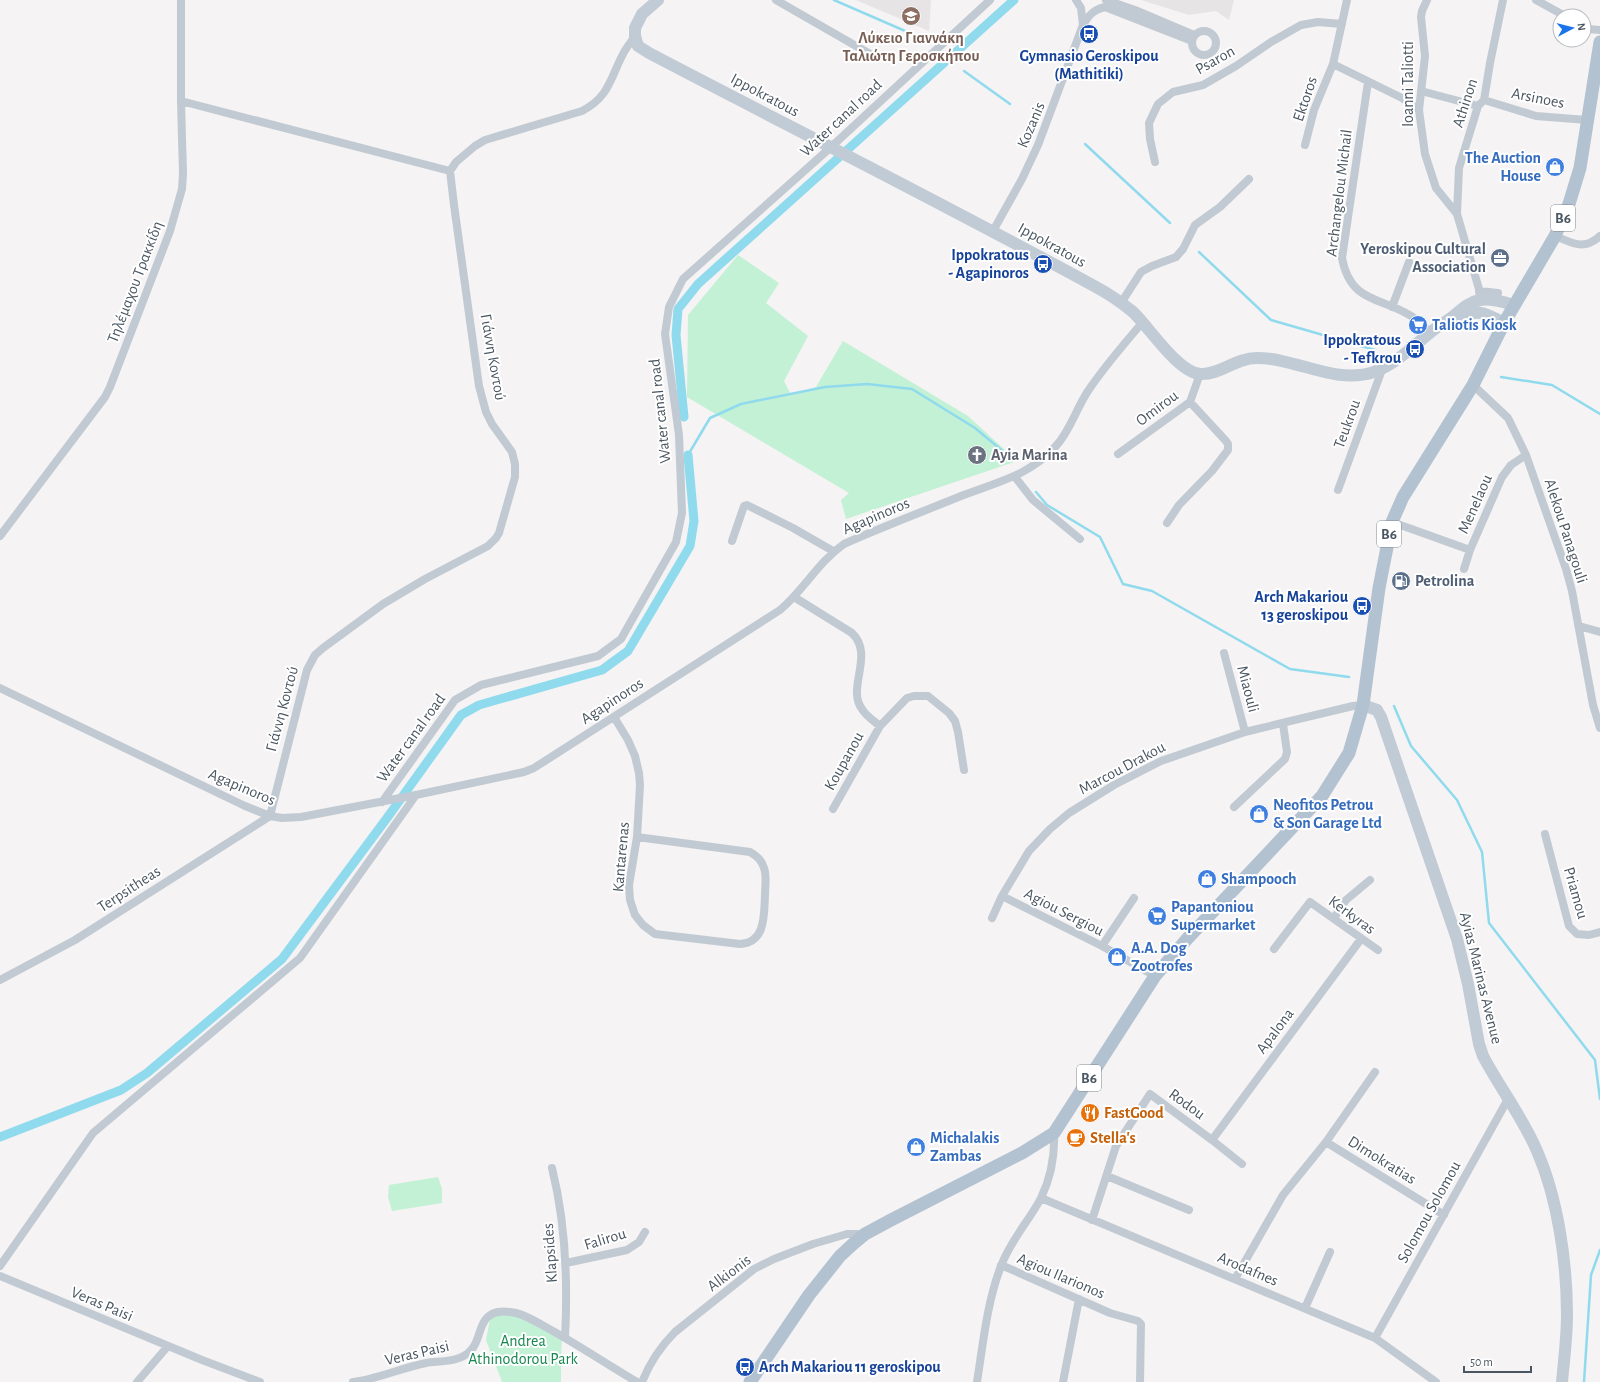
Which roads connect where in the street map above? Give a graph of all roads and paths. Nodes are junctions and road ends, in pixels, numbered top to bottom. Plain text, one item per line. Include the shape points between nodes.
1 (182, 0) edge
2 (658, 0) edge
3 (776, 0) edge
4 (990, 0) edge
5 (1076, 0) edge
6 (1347, 0) edge
7 (1427, 0) edge
8 (1503, 0) edge
9 (1536, 0) edge
10 (1105, 3) edge
11 (1552, 9) edge
12 (1342, 24) junction
13 (1083, 25) junction
14 (635, 36) junction
15 (1193, 38) dead end
16 (1600, 42) edge
17 (870, 54) dead end
18 (1333, 64) junction
19 (1368, 82) junction
20 (1421, 91) junction
21 (181, 101) junction
22 (1481, 103) junction
23 (1419, 110) junction
24 (1587, 120) junction
25 (1305, 145) dead end
26 (833, 149) junction
27 (1155, 162) dead end
28 (450, 171) junction
29 (1249, 179) dead end
30 (1457, 214) junction
31 (993, 231) junction
32 (1555, 236) junction
33 (1600, 236) edge
34 (1596, 245) edge
35 (1409, 262) dead end
36 (1498, 294) dead end
37 (1479, 296) junction
38 (1121, 303) junction
39 (1514, 305) junction
40 (1392, 307) junction
41 (1451, 318) junction
42 (1142, 323) junction
43 (1504, 323) junction
44 (1430, 333) junction
45 (1383, 367) junction
46 (1200, 374) junction
47 (1474, 385) junction
48 (1190, 402) junction
49 (1118, 454) dead end
50 (1526, 455) junction
51 (1015, 477) junction
52 (1338, 490) dead end
53 (1167, 522) dead end
54 (1392, 522) junction
55 (0, 536) edge
56 (1080, 538) dead end
57 (732, 541) dead end
58 (1470, 550) junction
59 (833, 551) junction
60 (1464, 569) dead end
61 (794, 597) junction
62 (1579, 626) junction
63 (1600, 632) edge
64 (1224, 653) dead end
65 (0, 688) edge
66 (1363, 705) junction
67 (1597, 707) edge
68 (614, 717) junction
69 (1283, 724) junction
70 (880, 726) junction
71 (1600, 728) edge
72 (1245, 732) junction
73 (964, 770) dead end
74 (412, 796) junction
75 (385, 801) junction
76 (1234, 807) dead end
77 (833, 809) dead end
78 (270, 816) junction
79 (1545, 834) dead end
80 (637, 837) junction
81 (1370, 880) dead end
82 (1002, 896) junction
83 (1134, 898) dead end
84 (992, 918) dead end
85 (1334, 918) junction
86 (1600, 932) edge
87 (1361, 939) junction
88 (1102, 946) junction
89 (1274, 949) dead end
90 (1378, 950) dead end
91 (1155, 976) junction
92 (0, 980) edge
93 (1375, 1072) dead end
94 (1508, 1099) junction
95 (1054, 1133) junction
96 (1212, 1140) junction
97 (1326, 1142) junction
98 (1242, 1164) dead end
99 (552, 1168) dead end
100 (1107, 1176) junction
101 (1041, 1198) junction
102 (1189, 1210) dead end
103 (1444, 1215) junction
104 (1092, 1220) junction
105 (645, 1232) dead end
106 (865, 1234) junction
107 (1330, 1252) dead end
108 (566, 1264) junction
109 (1001, 1265) junction
110 (0, 1266) edge
111 (0, 1276) edge
112 (1235, 1279) junction
113 (1080, 1299) junction
114 (1305, 1308) junction
115 (565, 1338) junction
116 (1375, 1338) junction
117 (168, 1346) junction
118 (137, 1382) edge
119 (260, 1382) edge
120 (353, 1382) edge
121 (637, 1382) edge
122 (642, 1382) edge
123 (750, 1382) edge
124 (977, 1382) edge
125 (1063, 1382) edge
126 (1140, 1382) edge
127 (1436, 1382) edge
128 (1562, 1382) edge

1 - 21 street, Τηλέμαχου Τρακκίδη
2 - 14 street via 638,20
3 - 17 street
4 - 26 street, Water canal road
5 - 13 street via 1081,8
6 - 12 street, Ektoros
7 - 20 street, Ioanni Taliotti via 1421,17 1425,56
8 - 22 street, Athinon
9 - 11 street
10 - 13 street, Kozanis via 1090,14
10 - 15 street via 1135,10
12 - 18 street, Ektoros
12 - 27 street, Psaron via 1318,22 1301,25 1203,85 1173,92 1158,104 1149,124
13 - 31 street, Kozanis via 1038,145
14 - 26 street, Ippokratous via 638,46 649,53
14 - 28 street via 623,54 604,95 591,106 582,111 484,140 456,162
16 - 24 main road, B6
18 - 19 street
18 - 25 street, Ektoros via 1314,110
19 - 23 street via 1402,98
19 - 40 street, Archangelou Michail via 1342,258 1344,269 1354,286 1374,300
20 - 22 street, Arsinoes
20 - 23 street, Ioanni Taliotti
21 - 28 street
21 - 55 street, Τηλέμαχου Τρακκίδη via 183,174 179,202 110,387
22 - 24 street, Arsinoes via 1536,116
22 - 30 street, Athinon via 1459,168
23 - 30 street, Ioanni Taliotti via 1430,173 1436,188
24 - 32 main road, B6 via 1580,168 1569,204
26 - 31 street, Ippokratous
26 - 75 street, Water canal road via 683,279 669,307 665,334 679,435 682,513 676,542 621,639 598,656 481,685 455,700
28 - 78 street, Γιάννη Κοντού via 479,386 492,424 512,452 515,477 499,533 494,541 383,604 316,655 308,670
29 - 38 street via 1220,207 1195,225 1176,257 1141,272
30 - 37 street, Ioanni Taliotti via 1470,253
31 - 38 street, Ippokratous
32 - 34 street via 1579,245
32 - 39 main road, B6
33 - 34 street
35 - 40 street
36 - 37 street
37 - 39 street
37 - 41 street
38 - 42 street, Ippokratous
39 - 43 main road, B6
40 - 44 street, Archangelou Michail via 1416,319
41 - 43 street via 1483,313
41 - 44 street
42 - 46 street, Ippokratous via 1186,369
42 - 51 street, Agapinoros via 1104,368 1057,446 1039,463
43 - 47 main road, B6
44 - 45 street
45 - 46 street via 1374,372 1347,376 1268,358 1255,358 1240,360 1209,374
45 - 52 street, Teukrou
46 - 48 street, Omirou
47 - 50 street, Alekou Panagouli via 1508,418
47 - 54 main road, B6 via 1403,497
48 - 49 street, Omirou
48 - 53 street via 1226,441 1228,450
50 - 58 street, Menelaou via 1510,465 1502,477
50 - 62 street, Alekou Panagouli via 1566,569
51 - 56 street via 1033,500
51 - 59 street, Agapinoros via 874,531
54 - 58 street, Menelaou
54 - 66 main road, B6 via 1379,588
57 - 59 street via 744,506 747,505
58 - 60 street, Menelaou
59 - 61 street, Agapinoros
61 - 68 street, Agapinoros via 780,610
61 - 70 street, Koupanou via 857,638 862,655 858,701 861,709
62 - 63 street
62 - 67 street, Alekou Panagouli via 1584,662
64 - 72 street, Miaouli
65 - 78 street, Agapinoros
66 - 69 street, Marcou Drakou
66 - 91 main road, B6 via 1349,753 1322,796
66 - 94 street, Ayias Marinas Avenue via 1377,710 1381,717 1457,939 1467,976 1478,1044
67 - 71 street, Alekou Panagouli
68 - 74 street, Agapinoros via 524,772
68 - 80 street, Kantarenas via 628,740 640,773
69 - 72 street, Marcou Drakou
69 - 76 street via 1287,752 1285,759
70 - 73 street, Koupanou via 907,698 928,696 949,713 954,721
70 - 77 street, Koupanou
72 - 82 street, Marcou Drakou via 1161,761 1114,785 1070,813 1029,851
74 - 75 street, Agapinoros
74 - 110 street via 300,958 93,1133
75 - 78 street, Agapinoros via 301,817
78 - 92 street, Terpsitheas via 75,940
79 - 86 street, Priamou via 1569,926 1577,934
80 - 80 street, Kantarenas via 629,885 630,900 635,915 643,925 655,934 740,944 756,938 763,924 766,874 761,860 750,852
81 - 85 street via 1346,900
82 - 84 street, Marcou Drakou
82 - 88 street, Agiou Sergiou
83 - 88 street
85 - 87 street, Kerkyras
85 - 89 street, Kerkyras via 1310,902
87 - 90 street, Kerkyras
87 - 96 street, Apalona
88 - 91 street, Agiou Sergiou
91 - 95 main road, B6
93 - 97 street
94 - 103 street, Solomou Solomou
94 - 128 street, Ayias Marinas Avenue via 1537,1150 1553,1199 1566,1291 1567,1316
95 - 101 street via 1054,1155
95 - 106 main road, B6 via 1022,1153
96 - 98 street, Rodou
96 - 100 street, Rodou via 1150,1094 1116,1146
97 - 103 street, Dimokratias
97 - 112 street via 1283,1195
99 - 108 street, Klapsides via 558,1194
100 - 102 street
100 - 104 street, Rodou
101 - 104 street, Arodafnes
101 - 109 street
103 - 116 street, Solomou Solomou
104 - 112 street, Arodafnes
105 - 108 street, Falirou via 639,1242 627,1250
106 - 122 street, Alkionis via 847,1234 813,1244 754,1269 664,1343
106 - 123 main road, B6 via 840,1256 809,1295
107 - 114 street
108 - 115 street, Klapsides
109 - 113 street, Agiou Ilarionos
109 - 124 street via 993,1288
111 - 117 street, Veras Paisi
112 - 114 street, Arodafnes
113 - 125 street
113 - 126 street, Agiou Ilarionos via 1141,1324
114 - 116 street, Arodafnes
115 - 120 street, Veras Paisi via 516,1313 500,1312 491,1314 485,1320 476,1344 465,1355
115 - 121 street, Veras Paisi
116 - 127 street, Arodafnes
117 - 118 street
117 - 119 street, Veras Paisi

